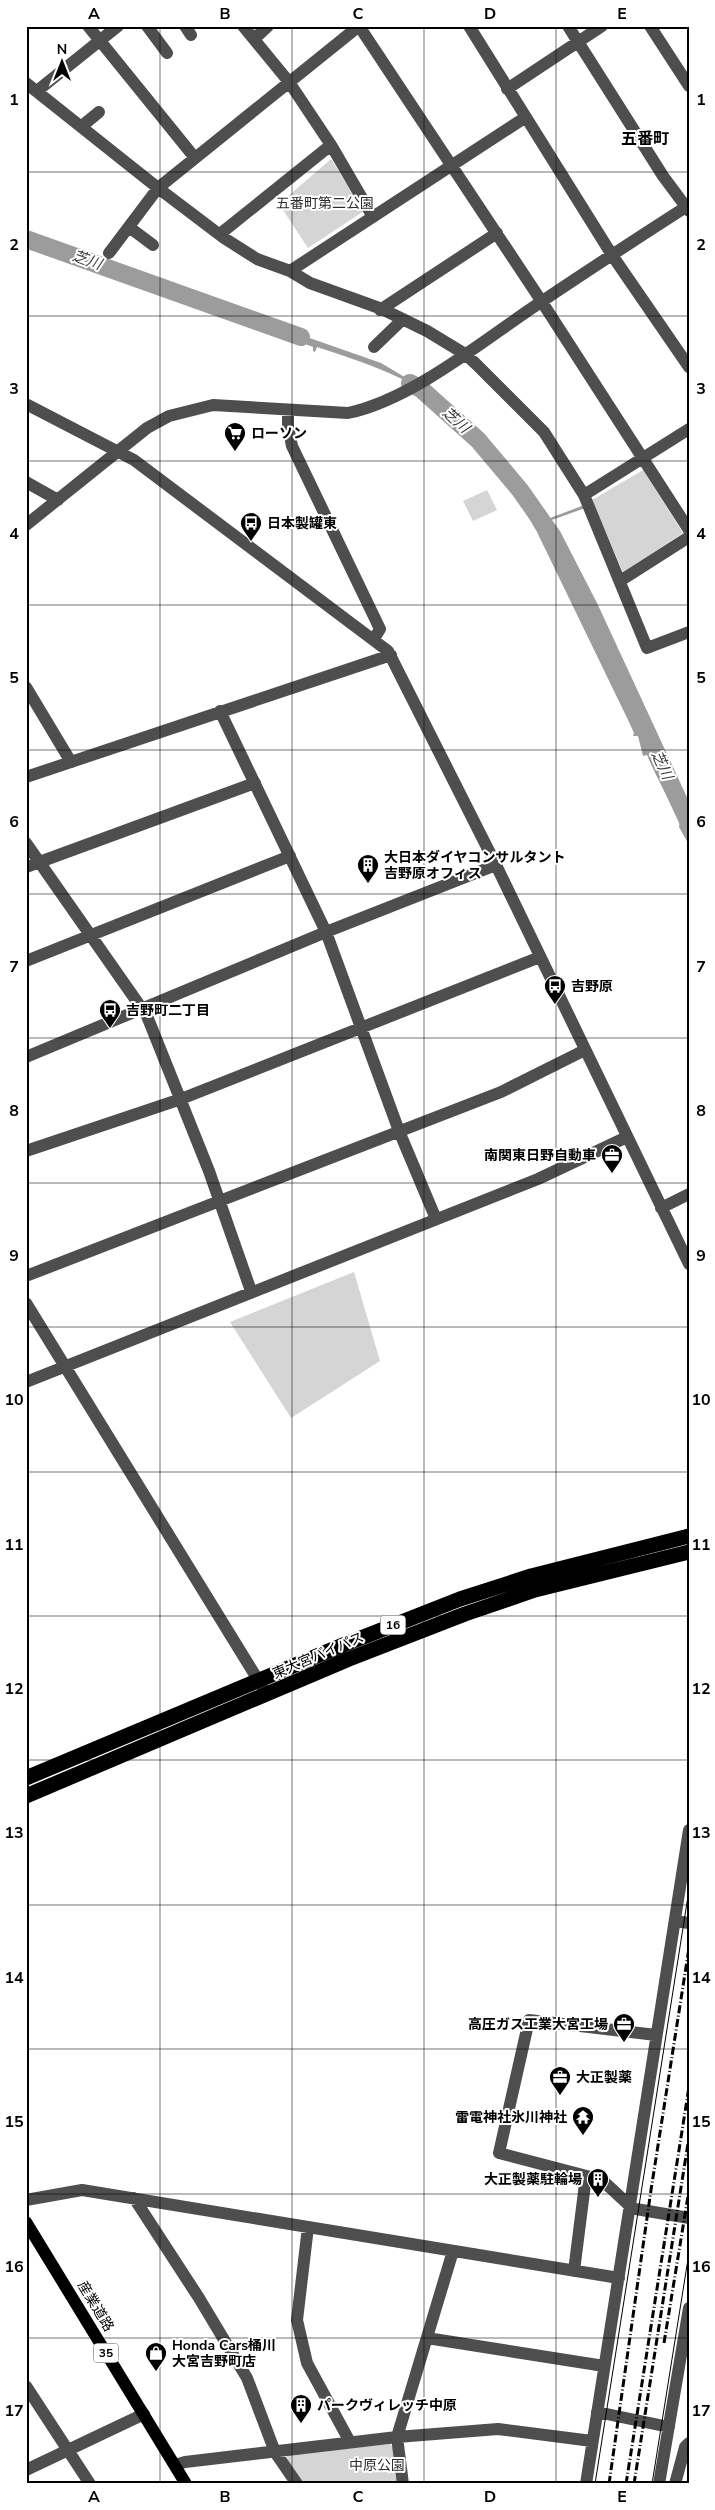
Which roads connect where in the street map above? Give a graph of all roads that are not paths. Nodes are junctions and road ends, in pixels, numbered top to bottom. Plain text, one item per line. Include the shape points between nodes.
1 (88, 26) edge
2 (118, 26) edge
3 (148, 26) edge
4 (243, 26) edge
5 (268, 26) edge
6 (359, 26) edge
7 (469, 26) edge
8 (568, 26) edge
9 (602, 26) edge
10 (650, 26) edge
11 (254, 39) junction
12 (100, 41) junction
13 (578, 42) junction
14 (167, 53) dead end
15 (289, 82) junction
16 (26, 83) edge
17 (689, 86) edge
18 (507, 89) junction
19 (37, 91) junction
20 (99, 112) dead end
21 (526, 117) junction
22 (82, 126) junction
23 (331, 145) junction
24 (195, 158) junction
25 (451, 165) junction
26 (158, 188) junction
27 (688, 208) edge
28 (373, 216) junction
29 (129, 226) junction
30 (220, 234) junction
31 (497, 234) junction
32 (153, 245) dead end
33 (109, 253) dead end
34 (612, 256) junction
35 (290, 271) junction
36 (542, 302) junction
37 (380, 310) junction
38 (403, 320) junction
39 (374, 347) dead end
40 (465, 354) junction
41 (689, 367) edge
42 (26, 404) edge
43 (288, 411) junction
44 (689, 429) edge
45 (119, 450) junction
46 (643, 457) junction
47 (26, 482) edge
48 (584, 495) junction
49 (58, 500) junction
50 (26, 525) edge
51 (689, 530) edge
52 (689, 537) edge
53 (620, 581) junction
54 (689, 632) edge
55 (374, 639) junction
56 (391, 655) junction
57 (26, 687) edge
58 (220, 711) junction
59 (71, 762) junction
60 (26, 777) edge
61 (255, 782) junction
62 (26, 844) edge
63 (290, 856) junction
64 (32, 865) edge
65 (496, 865) junction
66 (326, 932) junction
67 (90, 936) junction
68 (540, 957) junction
69 (26, 961) edge
70 (143, 1008) junction
71 (362, 1026) junction
72 (585, 1050) junction
73 (26, 1057) edge
74 (181, 1099) junction
75 (399, 1131) junction
76 (626, 1137) junction
77 (26, 1151) edge
78 (689, 1194) edge
79 (219, 1200) junction
80 (662, 1208) junction
81 (436, 1219) junction
82 (689, 1264) edge
83 (26, 1276) edge
84 (250, 1292) junction
85 (26, 1303) edge
86 (65, 1366) junction
87 (26, 1382) edge
88 (689, 1536) edge
89 (689, 1552) edge
90 (259, 1681) junction
91 (267, 1695) junction
92 (26, 1778) edge
93 (26, 1796) edge
94 (689, 1830) edge
95 (675, 1921) junction
96 (689, 1923) edge
97 (656, 2034) junction
98 (586, 2176) junction
99 (134, 2198) junction
100 (26, 2200) edge
101 (630, 2207) junction
102 (689, 2218) edge
103 (26, 2222) edge
104 (308, 2227) junction
105 (453, 2251) junction
106 (574, 2271) junction
107 (619, 2278) junction
108 (689, 2308) edge
109 (687, 2334) edge
110 (427, 2338) junction
111 (604, 2366) junction
112 (26, 2386) edge
113 (596, 2412) junction
114 (144, 2414) junction
115 (669, 2427) junction
116 (397, 2437) junction
117 (592, 2440) junction
118 (350, 2442) junction
119 (689, 2443) edge
120 (68, 2451) junction
121 (275, 2452) junction
122 (175, 2465) junction
123 (26, 2470) edge
124 (90, 2484) edge
125 (186, 2484) edge
126 (297, 2484) edge
127 (402, 2484) edge
128 (586, 2484) edge
129 (660, 2484) edge
130 (675, 2484) edge

1 - 12 street
2 - 12 street
3 - 14 street
4 - 11 street
5 - 11 street
6 - 15 street
6 - 25 street
7 - 18 street
8 - 13 street
9 - 13 street
10 - 17 street
11 - 15 street
12 - 19 street
12 - 24 street
13 - 18 street
13 - 27 street via 663,176
15 - 23 street
15 - 24 street
16 - 19 street
18 - 21 street
19 - 22 street
20 - 22 street
21 - 25 street
21 - 34 street
22 - 26 street
23 - 28 street
23 - 30 street
24 - 26 street
25 - 28 street
25 - 31 street
26 - 29 street
26 - 30 street
27 - 34 street
28 - 35 street
29 - 32 street
29 - 33 street
30 - 35 street via 257,259
31 - 36 street
31 - 37 street
34 - 36 street
34 - 41 street
35 - 37 street via 310,283
36 - 40 street
36 - 46 street
37 - 38 street
38 - 39 street
38 - 40 street
40 - 43 street via 400,394 363,410 348,413
40 - 48 street via 544,432
42 - 45 street
43 - 45 street via 232,405 199,407 169,416
43 - 55 street via 292,446 380,629
44 - 46 street
45 - 49 street
45 - 55 street
46 - 48 street
46 - 51 street
47 - 49 street
48 - 53 street
49 - 50 street
52 - 53 street
53 - 54 street via 647,648
55 - 56 street
56 - 58 street
56 - 65 street
57 - 59 street
58 - 59 street
58 - 61 street
59 - 60 street
61 - 63 street
61 - 64 street
62 - 64 street
63 - 66 street
63 - 67 street
64 - 67 street
65 - 66 street
65 - 68 street
66 - 70 street
66 - 71 street
67 - 69 street
67 - 70 street
68 - 71 street
68 - 72 street
70 - 73 street
70 - 74 street
71 - 74 street
71 - 75 street
72 - 75 street via 502,1092
72 - 76 street
74 - 77 street
74 - 79 street
75 - 79 street
75 - 81 street
76 - 80 street
76 - 81 street via 538,1179
78 - 80 street
79 - 83 street
79 - 84 street
80 - 82 street
81 - 84 street
84 - 86 street
85 - 86 street
86 - 87 street
86 - 90 street
88 - 90 highway, 東大宮バイパス / 16 via 531,1576 460,1599
89 - 91 highway, 東大宮バイパス / 16 via 535,1590 465,1614
90 - 91 street
90 - 92 highway, 東大宮バイパス / 16
91 - 93 highway, 東大宮バイパス / 16
94 - 95 street
95 - 96 street
95 - 97 street
97 - 98 street via 529,2020 499,2153
97 - 101 street
98 - 101 street via 602,2180
98 - 106 street
99 - 100 street via 82,2190
99 - 104 street
99 - 121 street via 247,2378
101 - 102 street
101 - 107 street
103 - 114 main road, 産業道路 / 35
104 - 105 street
104 - 118 street via 297,2320 307,2363
105 - 106 street
105 - 110 street
106 - 107 street
107 - 111 street
108 - 109 street
109 - 115 street
110 - 111 street
110 - 116 street
111 - 113 street
112 - 120 street
113 - 115 street
113 - 117 street
114 - 120 street
114 - 122 main road, 産業道路 / 35
115 - 129 street
116 - 117 street via 498,2429
116 - 118 street
116 - 127 street
117 - 128 street
118 - 121 street
119 - 130 street
120 - 123 street
120 - 124 street
121 - 122 street
121 - 126 street
122 - 125 main road, 産業道路 / 35

